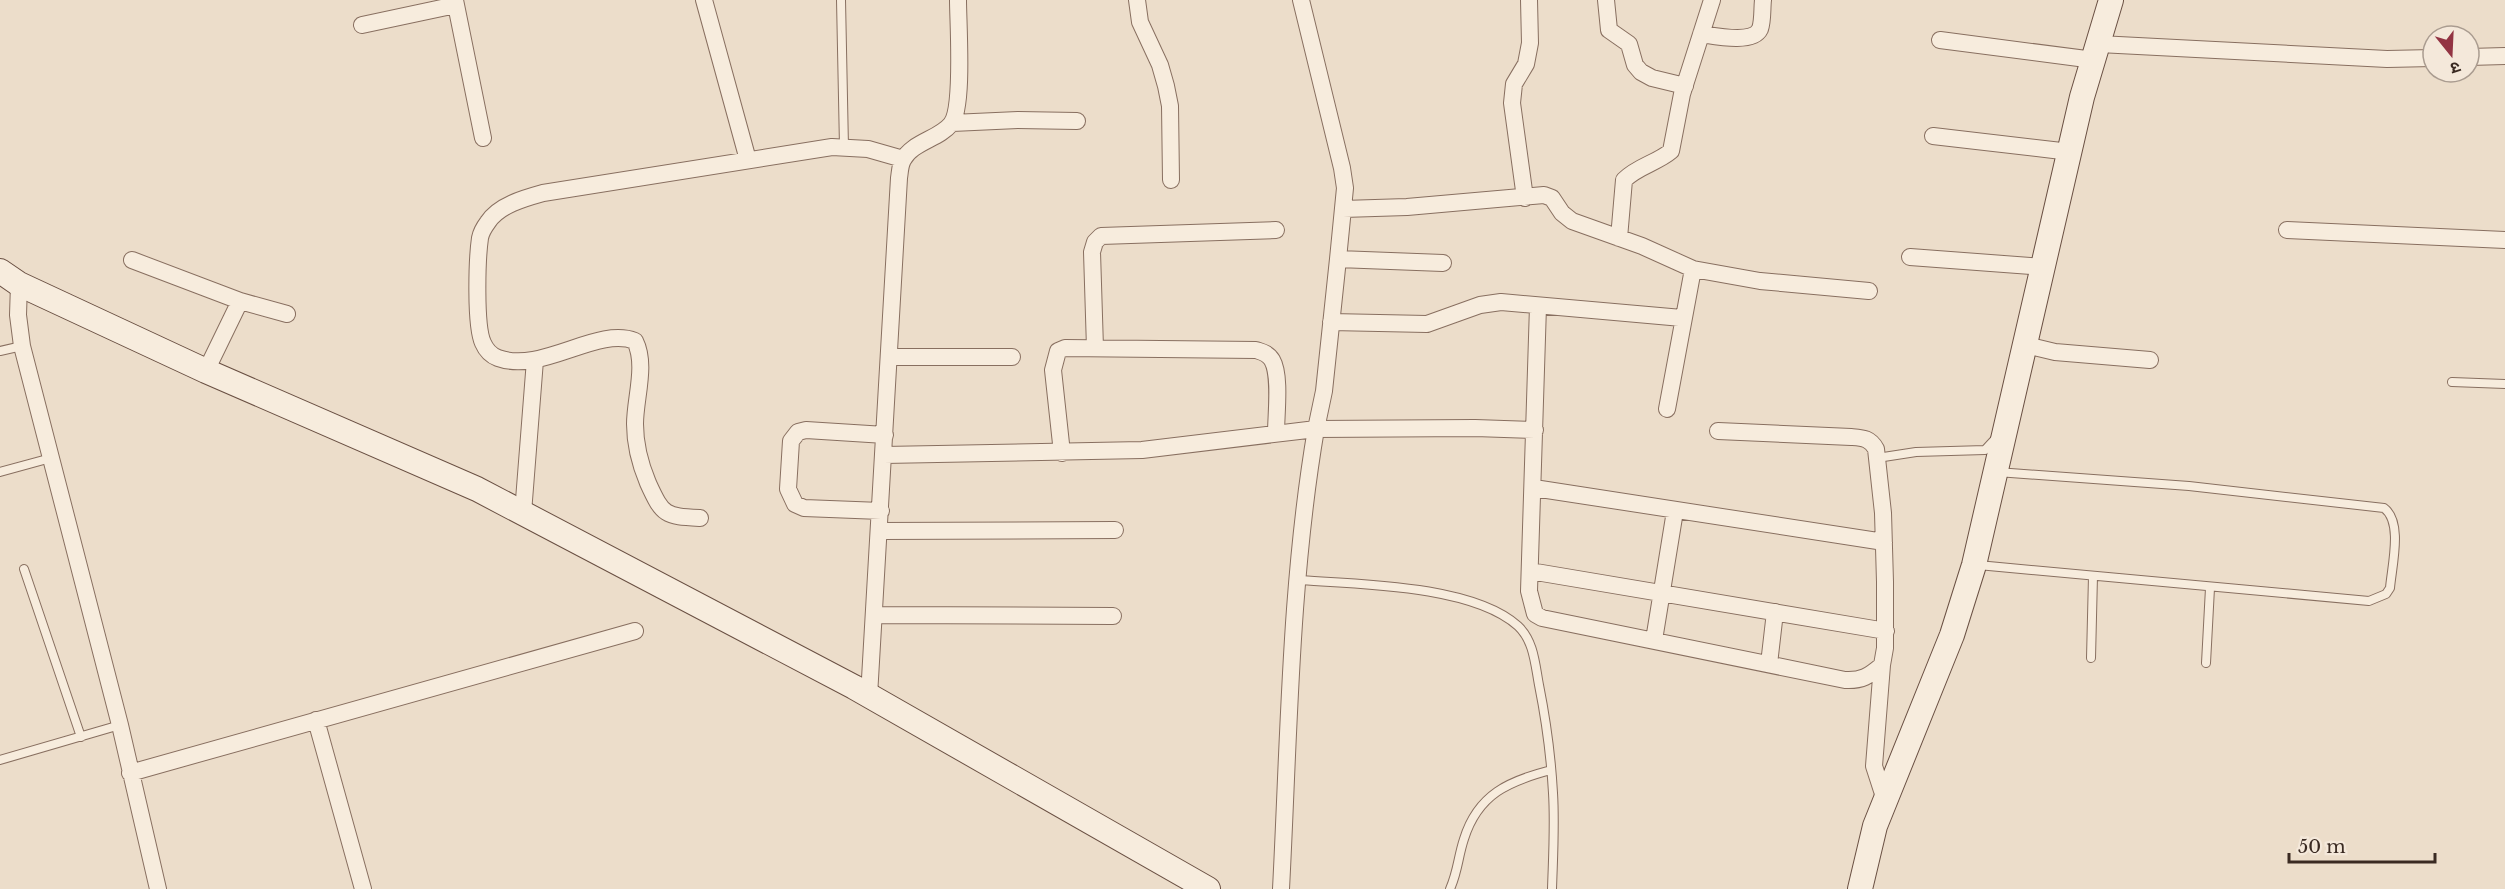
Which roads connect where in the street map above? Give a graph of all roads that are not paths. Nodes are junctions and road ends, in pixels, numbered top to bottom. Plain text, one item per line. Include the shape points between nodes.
1 (704, 0) edge
2 (841, 0) edge
3 (958, 0) edge
4 (1137, 0) edge
5 (1303, 0) edge
6 (1529, 0) edge
7 (1606, 0) edge
8 (1712, 0) edge
9 (1763, 0) edge
10 (2110, 0) edge
11 (456, 3) edge
12 (362, 26) dead end
13 (1701, 34) junction
14 (1940, 40) dead end
15 (2096, 52) junction
16 (2505, 56) edge
17 (2481, 57) edge
18 (2421, 58) edge
19 (1685, 86) junction
20 (1077, 121) dead end
21 (952, 123) junction
22 (1933, 136) dead end
23 (483, 138) dead end
24 (844, 147) junction
25 (2070, 152) junction
26 (903, 159) junction
27 (748, 160) junction
28 (1171, 180) dead end
29 (1525, 198) junction
30 (1343, 209) junction
31 (1276, 230) dead end
32 (2287, 230) dead end
33 (1619, 238) junction
34 (2505, 240) edge
35 (1910, 257) dead end
36 (1338, 259) junction
37 (132, 260) dead end
38 (1443, 263) dead end
39 (2044, 267) junction
40 (1693, 269) junction
41 (10, 277) edge
42 (1869, 291) dead end
43 (240, 301) junction
44 (1538, 306) junction
45 (286, 314) dead end
46 (1682, 318) junction
47 (1330, 322) junction
48 (2026, 345) junction
49 (22, 346) junction
50 (1095, 348) junction
51 (0, 351) edge
52 (890, 357) junction
53 (1012, 357) dead end
54 (535, 360) junction
55 (2150, 360) dead end
56 (206, 371) junction
57 (2451, 382) dead end
58 (2505, 384) edge
59 (1667, 409) dead end
60 (2007, 426) junction
61 (1316, 429) junction
62 (1535, 430) junction
63 (1718, 431) dead end
64 (1276, 433) junction
65 (885, 435) junction
66 (1062, 453) junction
67 (884, 455) junction
68 (51, 458) junction
69 (1877, 458) junction
70 (0, 472) edge
71 (1996, 472) junction
72 (1534, 488) junction
73 (881, 511) junction
74 (1675, 511) junction
75 (523, 513) junction
76 (700, 518) dead end
77 (1115, 530) dead end
78 (880, 531) junction
79 (1884, 542) junction
80 (1974, 565) junction
81 (24, 569) dead end
82 (1530, 571) junction
83 (2093, 576) junction
84 (1298, 580) junction
85 (2210, 588) junction
86 (1662, 593) junction
87 (1775, 612) junction
88 (874, 615) junction
89 (1113, 616) dead end
90 (634, 631) dead end
91 (1886, 631) junction
92 (1654, 640) junction
93 (2091, 658) dead end
94 (2205, 663) dead end
95 (1769, 664) junction
96 (1882, 665) junction
97 (869, 696) junction
98 (316, 720) junction
99 (120, 725) junction
100 (81, 738) junction
101 (0, 760) edge
102 (1551, 770) junction
103 (130, 772) junction
104 (1885, 800) junction
105 (158, 889) edge
106 (363, 889) edge
107 (1208, 889) edge
108 (1281, 889) edge
109 (1450, 889) edge
110 (1552, 889) edge
111 (1860, 889) edge

1 - 27 street
2 - 24 lane
3 - 21 street via 958,103
4 - 28 street via 1140,22 1160,65 1170,106
5 - 30 street via 1342,168
6 - 29 street via 1530,43 1526,64 1514,84 1512,103
7 - 19 street via 1609,30 1629,44 1641,72
8 - 13 street
9 - 13 street via 1761,28 1755,35 1746,38
10 - 15 main road
11 - 12 street
11 - 23 street
13 - 19 street
14 - 15 street
15 - 18 street
15 - 25 main road
16 - 17 street
19 - 33 street via 1671,151 1624,180
20 - 21 street
21 - 26 street
22 - 25 street
24 - 26 street
24 - 27 street
25 - 39 main road
26 - 52 street
27 - 54 street via 543,193 502,209 488,221 480,236 478,322 482,341 490,355 501,359
29 - 30 street
29 - 33 street via 1552,198 1572,221
30 - 36 street
31 - 50 street via 1101,236 1092,252
32 - 34 street
33 - 40 street
35 - 39 street
36 - 38 street
36 - 47 street
37 - 43 street
39 - 48 main road
40 - 42 street via 1760,281
40 - 46 street
41 - 49 street
41 - 56 main road
43 - 45 street
43 - 56 street
44 - 46 street
44 - 47 street via 1488,303 1427,324
44 - 62 street
46 - 59 street
47 - 61 street via 1324,391
48 - 55 street via 2055,352
48 - 60 main road
49 - 51 lane
49 - 68 street
50 - 64 street via 1266,353 1276,372
50 - 66 street via 1065,348 1054,359
52 - 53 street
52 - 65 street
54 - 75 street
54 - 76 street via 606,340 625,337 635,341 640,361 635,424 643,471 663,510 673,516
56 - 75 main road via 477,489
57 - 58 lane
60 - 69 lane via 1985,450 1916,452
60 - 71 main road
61 - 62 street
61 - 64 street
61 - 84 street
62 - 72 street
63 - 69 street via 1867,439 1872,442
64 - 66 street via 1142,450
65 - 67 street
65 - 73 street via 798,432 791,441 788,489 795,504 804,508
66 - 67 street
67 - 73 street
68 - 70 lane
68 - 99 street
69 - 79 street
71 - 80 main road
71 - 85 lane via 2189,486 2384,508 2391,513 2395,524 2390,588 2378,599
72 - 74 street
72 - 82 street
73 - 78 street
74 - 79 street
74 - 86 street
75 - 97 main road
77 - 78 street
78 - 88 street
79 - 91 street
80 - 83 lane
80 - 104 main road via 1952,635
81 - 100 lane
82 - 86 street
82 - 92 street via 1534,614
83 - 85 lane
83 - 93 lane
84 - 102 lane via 1426,590 1489,607 1516,624 1532,646
84 - 108 street
85 - 94 lane
86 - 87 street
86 - 92 street
87 - 91 street
87 - 95 street
88 - 89 street
88 - 97 street
90 - 98 street
91 - 96 street
92 - 95 street
95 - 96 street via 1858,681
96 - 104 street via 1874,766
97 - 107 main road
98 - 103 street
98 - 106 street
99 - 100 lane
99 - 103 street
100 - 101 lane
102 - 109 lane via 1502,787 1485,803 1470,822
102 - 110 lane
103 - 105 street
104 - 111 main road

